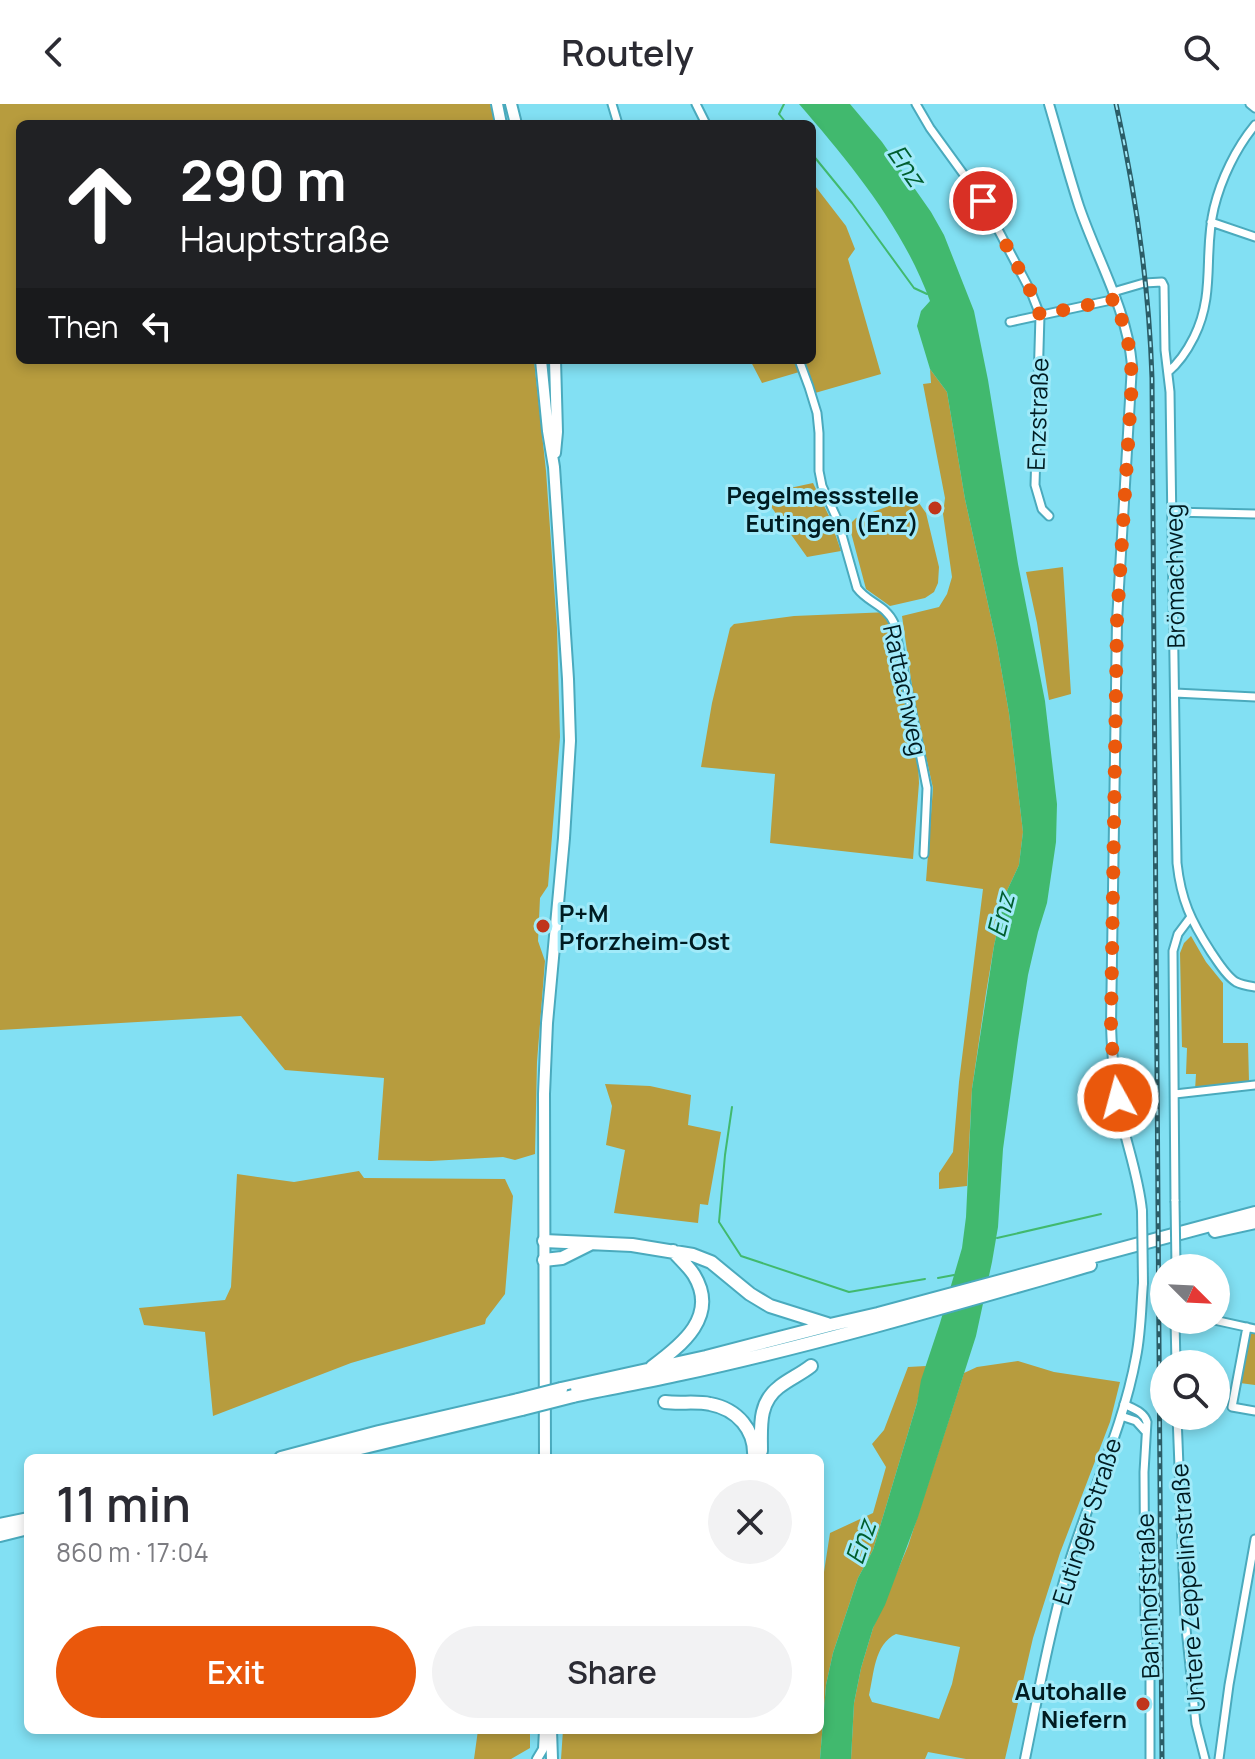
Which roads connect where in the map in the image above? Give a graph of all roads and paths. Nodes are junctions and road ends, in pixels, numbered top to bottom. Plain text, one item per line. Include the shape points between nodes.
1 (916, 104) edge
2 (1049, 104) edge
3 (1250, 104) edge
4 (1255, 108) edge
5 (1255, 125) edge
6 (1211, 222) junction
7 (1255, 237) edge
8 (1114, 296) junction
9 (1040, 315) junction
10 (1010, 322) dead end
11 (541, 364) edge
12 (555, 364) edge
13 (800, 364) edge
14 (1168, 372) junction
15 (554, 467) junction
16 (1173, 512) junction
17 (1255, 514) edge
18 (1049, 516) dead end
19 (1175, 693) junction
20 (1255, 697) edge
21 (924, 854) dead end
22 (1190, 918) junction
23 (1255, 987) edge
24 (1255, 1085) edge
25 (1175, 1094) junction
26 (1255, 1213) edge
27 (1255, 1222) edge
28 (544, 1241) junction
29 (595, 1242) junction
30 (673, 1251) junction
31 (1176, 1254) edge
32 (544, 1266) junction
33 (1005, 1285) junction
34 (880, 1319) junction
35 (1230, 1323) edge
36 (830, 1325) junction
37 (1251, 1328) edge
38 (811, 1366) dead end
39 (649, 1370) junction
40 (665, 1402) dead end
41 (520, 1404) junction
42 (1124, 1404) junction
43 (1255, 1411) edge
44 (1121, 1416) junction
45 (1178, 1430) edge
46 (1147, 1434) junction
47 (296, 1454) edge
48 (334, 1454) edge
49 (545, 1454) edge
50 (754, 1454) edge
51 (761, 1454) edge
52 (24, 1520) edge
53 (0, 1525) edge
54 (24, 1529) edge
55 (0, 1535) edge
56 (1255, 1539) edge
57 (544, 1734) edge
58 (551, 1734) edge
59 (537, 1759) edge
60 (552, 1759) edge
61 (1025, 1759) edge
62 (1150, 1759) edge
63 (1205, 1759) edge
64 (1219, 1759) edge

1 - 9 street, Enzstraße via 983,201
2 - 8 street, Eutinger Straße via 1079,206
3 - 4 street
5 - 6 street via 1231,162
6 - 7 street
6 - 14 street via 1202,321
8 - 9 street
8 - 14 street, Brömachweg via 1144,283 1162,282
8 - 42 street, Eutinger Straße, bridge via 1130,350 1132,381 1120,557 1111,995 1120,1113 1142,1211 1143,1283 1136,1357
9 - 10 street
9 - 18 street, Enzstraße via 1035,485
11 - 15 main road
12 - 15 main road
13 - 21 street, Rattachweg via 817,413 822,486 857,588 887,610 894,623 927,788
14 - 16 street, Brömachweg
15 - 28 main road via 570,741 544,1071
16 - 17 street
16 - 19 street, Brömachweg
19 - 20 street
19 - 22 street, Brömachweg via 1177,863
22 - 23 street, Brömachweg via 1233,980
22 - 25 street via 1173,951
24 - 25 street
25 - 31 street, bridge
26 - 33 highway
27 - 33 highway
28 - 29 highway
28 - 32 main road
29 - 30 highway
29 - 32 highway
30 - 36 highway via 711,1262 770,1306
30 - 39 highway via 694,1275 702,1309 688,1337
32 - 49 main road
33 - 34 highway
34 - 36 highway
34 - 41 highway, bridge via 680,1375
35 - 37 street
36 - 39 highway
37 - 43 street via 1232,1407
38 - 51 highway via 768,1399 761,1417
39 - 41 highway, bridge via 561,1389
40 - 50 highway via 712,1404 733,1413 752,1436
41 - 47 highway
41 - 48 highway
42 - 44 street, Eutinger Straße
42 - 46 street via 1145,1416
44 - 46 street via 1136,1421
44 - 61 street, Eutinger Straße via 1068,1567
45 - 63 street, Untere Zeppelinstraße via 1185,1619
46 - 62 street, Bahnhofstraße
52 - 53 highway
54 - 55 highway
56 - 64 street
57 - 59 street
58 - 60 main road

